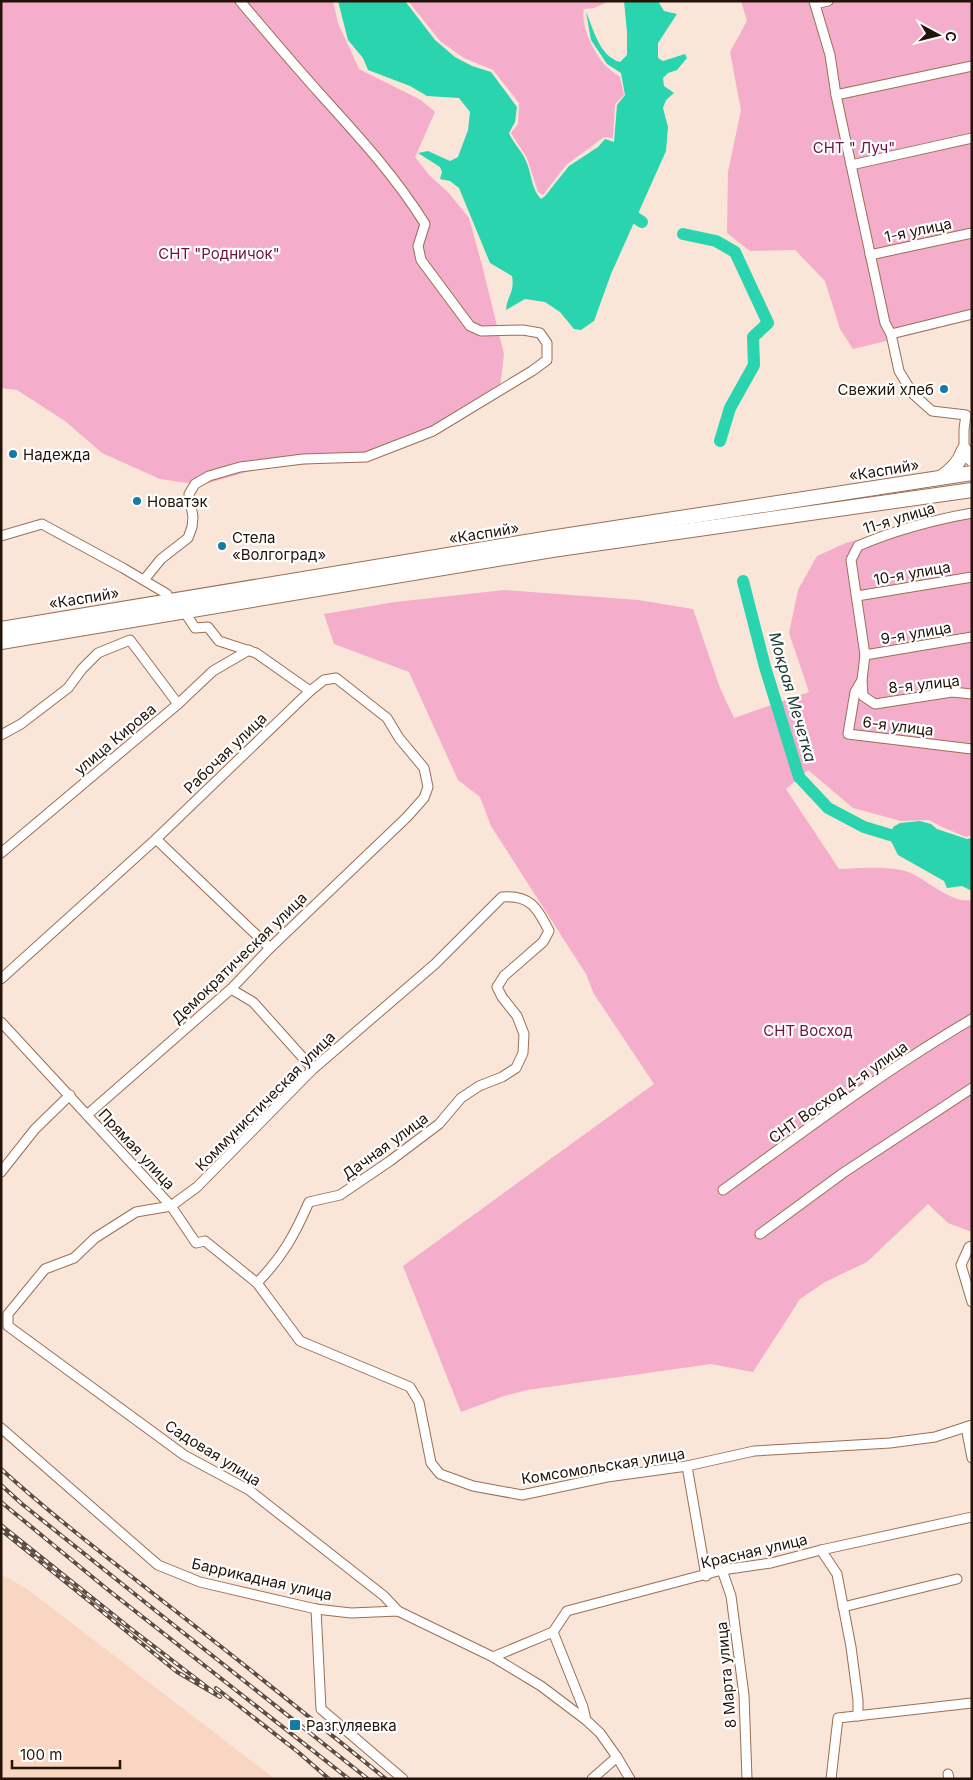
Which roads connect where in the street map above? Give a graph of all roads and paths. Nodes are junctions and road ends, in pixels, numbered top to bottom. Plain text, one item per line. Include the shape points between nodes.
1 (240, 1) edge
2 (828, 1) edge
3 (815, 3) edge
4 (972, 66) edge
5 (836, 95) junction
6 (972, 138) edge
7 (851, 164) junction
8 (972, 233) edge
9 (870, 255) junction
10 (972, 314) edge
11 (891, 334) junction
12 (969, 414) edge
13 (968, 455) edge
14 (972, 473) edge
15 (941, 478) junction
16 (970, 492) edge
17 (972, 513) edge
18 (1, 536) edge
19 (972, 577) edge
20 (144, 580) junction
21 (857, 596) junction
22 (174, 601) junction
23 (1, 629) edge
24 (972, 637) edge
25 (1, 642) edge
26 (249, 650) junction
27 (865, 655) junction
28 (862, 680) junction
29 (310, 691) junction
30 (972, 694) edge
31 (178, 704) junction
32 (1, 735) edge
33 (972, 749) edge
34 (407, 817) joint
35 (156, 839) junction
36 (1, 854) edge
37 (539, 911) joint
38 (270, 948) junction
39 (1, 979) edge
40 (231, 990) junction
41 (972, 1019) edge
42 (1, 1022) edge
43 (313, 1069) junction
44 (972, 1088) edge
45 (70, 1095) junction
46 (86, 1115) junction
47 (1, 1172) edge
48 (723, 1190) dead end
49 (171, 1206) junction
50 (760, 1234) dead end
51 (972, 1246) edge
52 (258, 1282) junction
53 (972, 1302) edge
54 (8, 1326) joint
55 (969, 1426) edge
56 (1, 1428) edge
57 (972, 1458) edge
58 (687, 1466) junction
59 (972, 1517) edge
60 (822, 1550) junction
61 (722, 1570) junction
62 (706, 1576) junction
63 (957, 1579) dead end
64 (843, 1607) junction
65 (316, 1609) junction
66 (398, 1611) junction
67 (553, 1632) junction
68 (493, 1657) junction
69 (972, 1703) edge
70 (858, 1716) junction
71 (586, 1720) junction
72 (618, 1757) junction
73 (402, 1779) edge
74 (592, 1779) edge
75 (630, 1779) edge
76 (746, 1779) edge
77 (831, 1779) edge

1 - 20 street via 370,148 411,202 424,224 418,246 421,260 470,326 481,330 540,333 547,343 547,360 433,431 366,457 294,460 240,467 209,476 195,484 189,494 193,517 188,538 161,559
2 - 3 street
3 - 5 street via 830,55
4 - 5 street
5 - 7 street
6 - 7 street
7 - 9 street
8 - 9 street, 1-я улица
9 - 11 street via 885,323
10 - 11 street
11 - 12 street via 899,371 914,394 932,411
12 - 13 street
13 - 15 highway
14 - 15 highway, «Каспий»
15 - 22 highway, «Каспий» via 550,538
16 - 22 highway, «Каспий»
17 - 21 street, 11-я улица via 934,520 858,546 851,560
18 - 20 street via 42,524
19 - 21 street, 10-я улица
20 - 22 street
21 - 27 street, 11-я улица
22 - 23 highway, «Каспий»
22 - 25 highway, «Каспий»
22 - 26 street via 195,628 208,627 219,641
24 - 27 street, 9-я улица
26 - 29 street
26 - 31 street, улица Кирова via 213,671
27 - 28 street, 8-я улица
28 - 30 street, 8-я улица via 863,696 875,704 952,692
28 - 33 street, 6-я улица via 855,692 848,734
29 - 34 street, Рабочая улица via 324,680 336,678 387,718 424,768 428,786 424,798
29 - 35 street, Рабочая улица
31 - 32 street via 130,640 98,653 68,688 22,724
31 - 36 street, улица Кирова
34 - 38 street, Демократическая улица
35 - 38 street
35 - 39 street, Рабочая улица
37 - 43 street, Коммунистическая улица via 527,900 515,896 502,897 435,964
37 - 52 street, Дачная улица via 549,931 543,942 504,976 497,987 517,1016 524,1034 523,1053 516,1068 461,1098 439,1124 340,1195 309,1202 295,1234 276,1263
38 - 40 street, Демократическая улица
40 - 43 street via 253,1002
40 - 46 street, Демократическая улица
41 - 48 street, СНТ Восход 4-я улица via 816,1122
42 - 45 street, Прямая улица
43 - 49 street, Коммунистическая улица via 197,1187
44 - 50 street via 843,1173
45 - 46 street, Прямая улица
45 - 47 street via 36,1129
46 - 49 street, Прямая улица
49 - 52 street, Прямая улица via 196,1242 205,1241
49 - 54 street, Коммунистическая улица via 136,1212 94,1238 74,1258 46,1269 8,1314
51 - 53 street via 961,1265
52 - 58 street, Комсомольская улица via 300,1341 410,1387 419,1402 431,1463 440,1474 473,1486 522,1495 607,1477
54 - 66 street, Садовая улица via 184,1455 249,1490 384,1596
55 - 57 street
55 - 58 street, Комсомольская улица via 935,1437 890,1443 754,1451
56 - 65 street, Баррикадная улица via 158,1564 200,1582
58 - 62 street
59 - 60 street, Красная улица
60 - 61 street, Красная улица via 771,1563
60 - 64 street via 837,1574
61 - 62 street, Красная улица
61 - 76 street, 8 Марта улица via 731,1596 744,1694
62 - 67 street, Красная улица via 567,1611
63 - 64 street
64 - 70 street
65 - 66 street, Баррикадная улица via 351,1613
65 - 73 street via 321,1709
66 - 68 street, Баррикадная улица
67 - 68 street
67 - 71 street
68 - 71 street, Баррикадная улица
69 - 70 street
70 - 77 street via 838,1718
71 - 72 street, Баррикадная улица
72 - 74 street
72 - 75 street, Баррикадная улица

